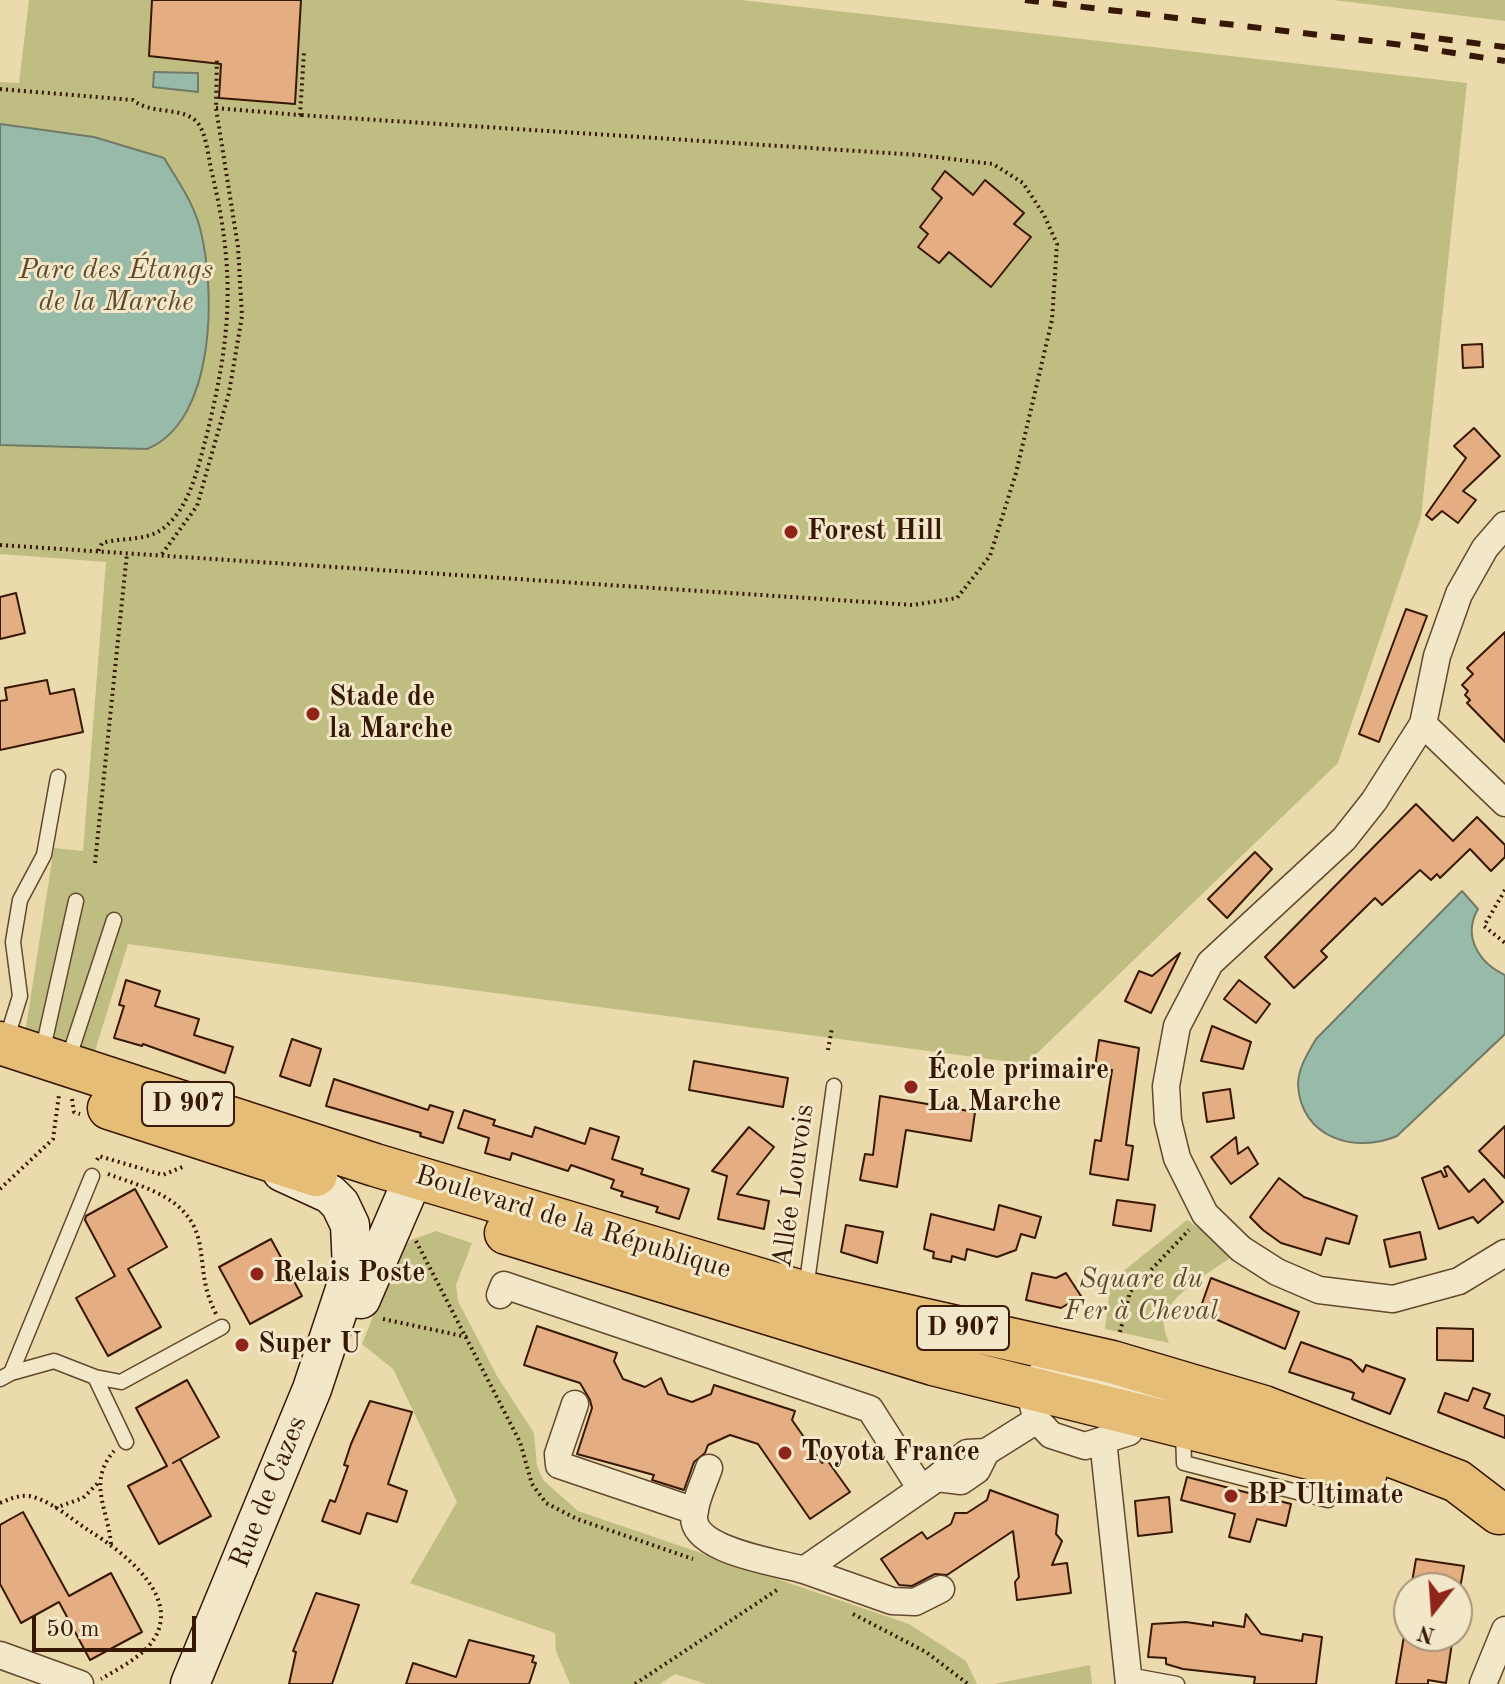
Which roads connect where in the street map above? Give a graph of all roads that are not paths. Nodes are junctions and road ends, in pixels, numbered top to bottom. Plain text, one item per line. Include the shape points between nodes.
1 (1505, 525) edge
2 (1423, 724) junction
3 (58, 777) dead end
4 (1505, 803) edge
5 (76, 901) dead end
6 (114, 920) dead end
7 (29, 1062) edge
8 (834, 1086) dead end
9 (90, 1180) road end
10 (384, 1198) junction
11 (1505, 1253) edge
12 (805, 1293) junction
13 (500, 1295) dead end
14 (222, 1327) road end
15 (6, 1376) edge
16 (95, 1377) junction
17 (312, 1389) junction
18 (1147, 1395) junction
19 (575, 1404) dead end
20 (1032, 1404) junction
21 (125, 1440) road end
22 (1094, 1443) junction
23 (709, 1468) dead end
24 (929, 1484) junction
25 (695, 1511) junction
26 (1503, 1520) edge
27 (799, 1582) junction
28 (941, 1589) dead end
29 (1505, 1630) edge
30 (0, 1655) edge
31 (1121, 1680) edge
32 (80, 1684) edge
33 (190, 1684) edge
34 (1177, 1684) edge
35 (1483, 1684) edge

1 - 2 street via 1459,594 1437,656
2 - 4 street
2 - 11 street via 1344,839 1210,963 1177,1026 1166,1086 1168,1121 1177,1158 1205,1214 1241,1249 1319,1290 1393,1299 1425,1293 1459,1281
3 - 7 lane via 44,855 20,900 13,942
5 - 7 lane
6 - 7 lane
7 - 10 main road, Boulevard de la République / D 907
7 - 10 main road, Boulevard de la République / D 907 via 252,1156
8 - 12 lane, Allée Louvois
9 - 15 lane
10 - 12 main road, Boulevard de la République / D 907
10 - 17 street, Rue de Cazes via 352,1268
10 - 17 street, Rue de Cazes via 361,1299
10 - 20 main road, Boulevard de la République / D 907 via 889,1352
12 - 18 main road, Boulevard de la République / D 907 via 1112,1362
13 - 24 street via 504,1285 870,1409
14 - 16 lane via 121,1382
15 - 16 lane via 54,1361
16 - 21 lane
17 - 33 street, Rue de Cazes
18 - 20 main road, Boulevard de la République / D 907
18 - 22 street via 1129,1432
18 - 26 main road, Boulevard de la République / D 907 via 1183,1425 1350,1467
18 - 26 main road, Boulevard de la République / D 907 via 1264,1407 1457,1481
19 - 25 street via 559,1465
20 - 22 street via 1051,1435
20 - 24 street via 986,1452 967,1453
22 - 31 street
23 - 25 street
24 - 27 street
25 - 27 street via 699,1535 713,1545
27 - 28 street via 892,1601 915,1602
29 - 35 street
30 - 32 street
31 - 34 lane

